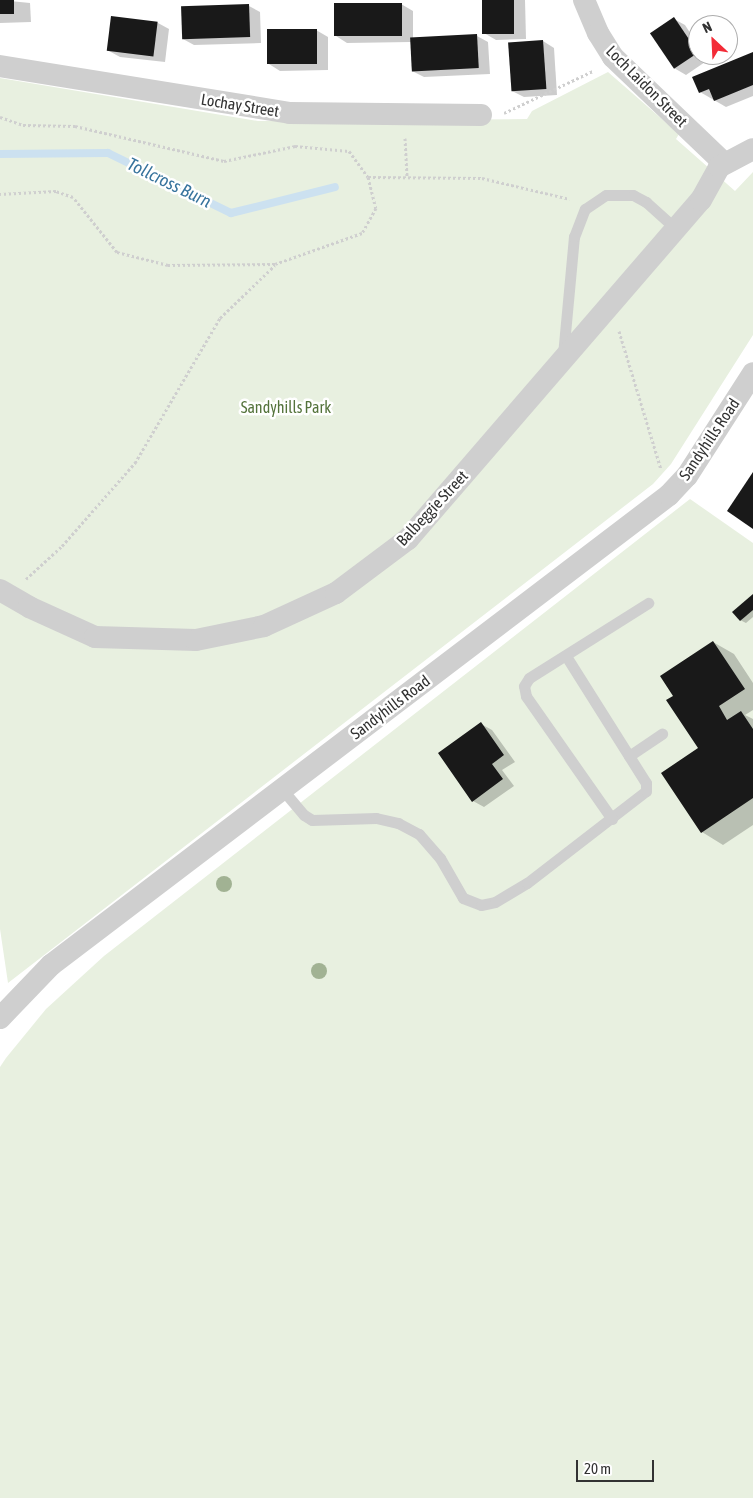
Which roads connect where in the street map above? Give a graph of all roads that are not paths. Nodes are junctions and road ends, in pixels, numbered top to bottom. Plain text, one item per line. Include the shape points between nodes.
1 (584, 0) edge
2 (0, 66) edge
3 (482, 115) road end
4 (753, 149) edge
5 (724, 163) junction
6 (676, 229) junction
7 (563, 359) junction
8 (753, 373) edge
9 (4, 592) edge
10 (648, 603) dead end
11 (566, 656) junction
12 (662, 734) dead end
13 (629, 756) junction
14 (282, 789) junction
15 (612, 819) junction
16 (0, 1018) edge

1 - 5 street, Loch Laidon Street via 598,33 616,60
2 - 3 street, Lochay Street via 290,113
4 - 5 street, Balbeggie Street
5 - 6 street, Balbeggie Street via 715,172 706,193
6 - 7 street, Balbeggie Street
6 - 7 lane via 646,202 633,195 606,195 590,204 581,216 574,237
7 - 9 street, Balbeggie Street via 408,539 336,592 264,626 196,640 94,637
8 - 14 street, Sandyhills Road via 687,476 669,496
10 - 11 lane
11 - 13 lane
11 - 15 lane via 529,678 524,686 526,696
12 - 13 lane
13 - 15 lane via 646,783 646,791
14 - 15 lane via 304,816 312,820 376,818 398,823 419,834 440,858 464,898 481,905 509,895
14 - 16 street, Sandyhills Road via 51,965

